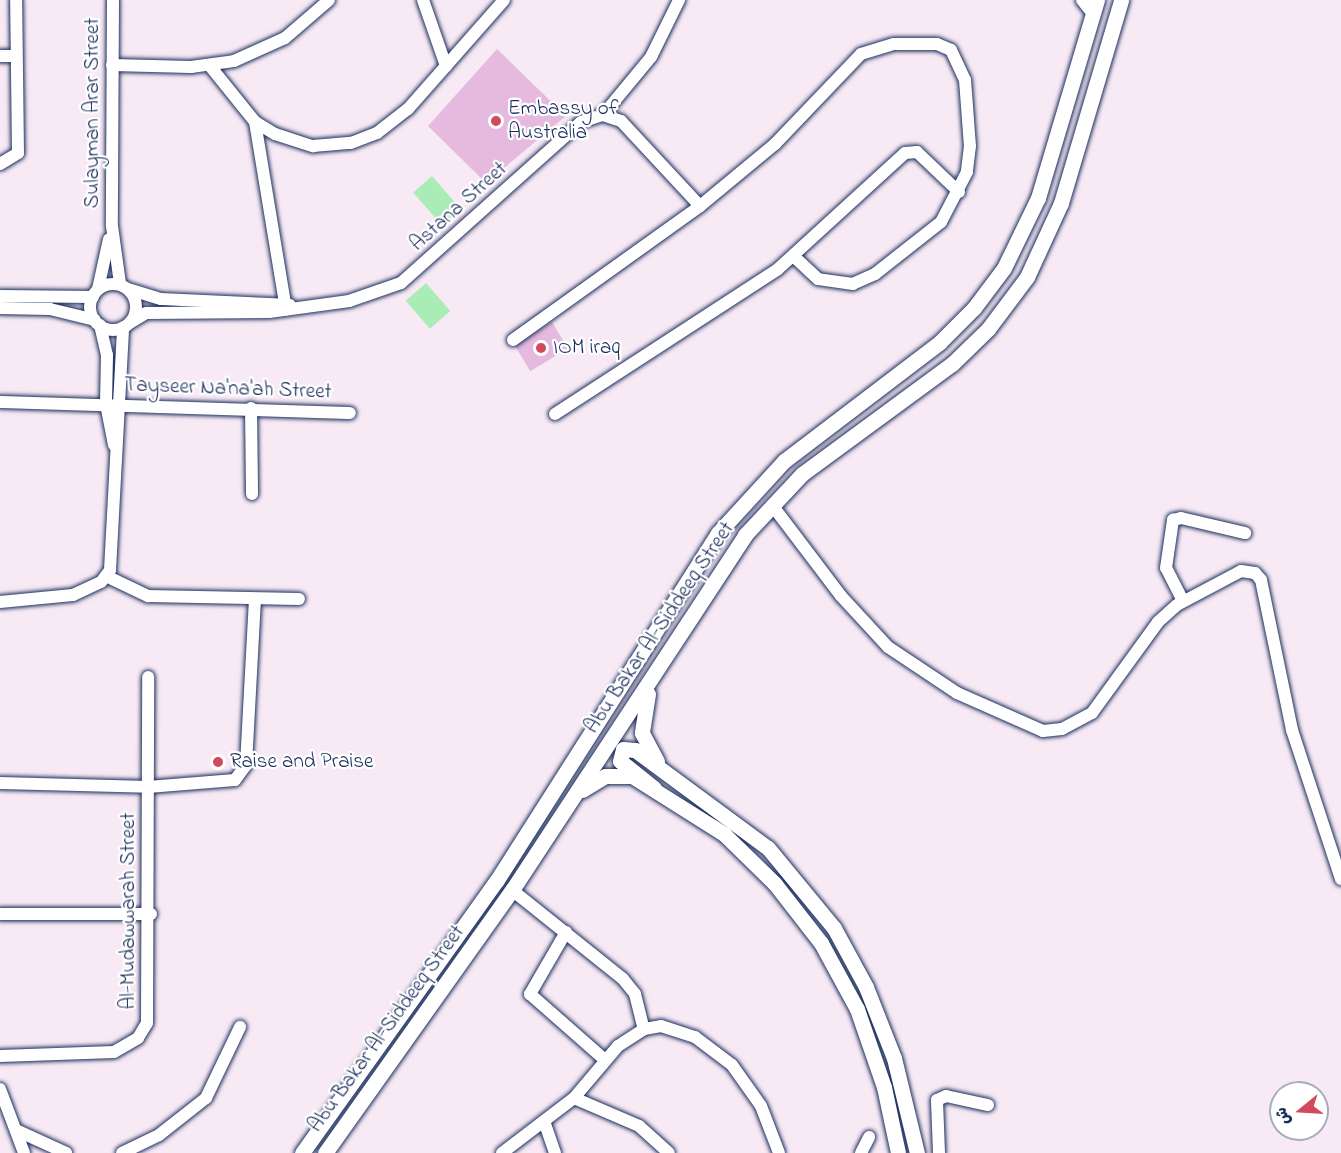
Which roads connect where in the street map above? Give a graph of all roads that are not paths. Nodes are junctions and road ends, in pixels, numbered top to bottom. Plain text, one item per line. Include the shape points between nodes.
1 (16, 0) edge
2 (113, 0) edge
3 (329, 0) edge
4 (423, 0) edge
5 (504, 0) edge
6 (680, 0) edge
7 (1082, 0) edge
8 (1121, 0) edge
9 (1095, 7) edge
10 (0, 56) edge
11 (15, 56) junction
12 (112, 65) junction
13 (210, 66) junction
14 (446, 66) junction
15 (603, 115) junction
16 (255, 122) junction
17 (0, 164) edge
18 (959, 192) junction
19 (700, 206) junction
20 (112, 226) junction
21 (794, 257) junction
22 (124, 287) junction
23 (95, 293) junction
24 (0, 296) edge
25 (290, 307) junction
26 (0, 308) edge
27 (98, 323) junction
28 (127, 325) junction
29 (513, 339) dead end
30 (0, 402) edge
31 (106, 404) junction
32 (121, 405) junction
33 (250, 408) junction
34 (350, 413) dead end
35 (555, 414) dead end
36 (114, 445) junction
37 (252, 494) dead end
38 (772, 505) junction
39 (1245, 533) dead end
40 (106, 576) junction
41 (299, 599) dead end
42 (255, 600) junction
43 (1183, 601) junction
44 (0, 602) edge
45 (148, 677) dead end
46 (652, 680) junction
47 (664, 770) junction
48 (0, 783) edge
49 (148, 787) junction
50 (654, 788) junction
51 (571, 800) junction
52 (1341, 879) edge
53 (512, 890) junction
54 (0, 914) edge
55 (151, 914) junction
56 (566, 932) junction
57 (240, 1027) dead end
58 (644, 1029) junction
59 (0, 1056) edge
60 (604, 1059) junction
61 (0, 1089) edge
62 (574, 1098) junction
63 (988, 1105) dead end
64 (544, 1121) junction
65 (18, 1131) junction
66 (869, 1137) dead end
67 (332, 1151) edge
68 (506, 1152) edge
69 (24, 1153) edge
70 (66, 1153) edge
71 (122, 1153) edge
72 (302, 1153) edge
73 (555, 1153) edge
74 (669, 1153) edge
75 (778, 1153) edge
76 (861, 1153) edge
77 (898, 1153) edge
78 (917, 1153) edge
79 (939, 1153) edge

1 - 11 street
2 - 12 street, Sulayman Arar Street
3 - 13 street via 285,38
4 - 14 street
5 - 14 street
6 - 15 street, Astana Street via 651,57
7 - 9 street
8 - 38 main road, Abu Bakar Al-Siddeeq Street via 1061,203 1027,277 988,329 952,364 834,448
9 - 72 main road, Abu Bakar Al-Siddeeq Street via 1038,198 1004,268 974,308 940,342 791,455 718,533 497,879
10 - 11 street
11 - 17 street via 18,153
12 - 13 street
12 - 20 street, Sulayman Arar Street
13 - 16 street
14 - 16 street via 390,124 351,143 306,144
15 - 19 street via 621,121
15 - 25 street, Astana Street via 581,122 401,283 363,298
16 - 25 street
18 - 19 street via 970,146 961,63 951,50 937,44 894,44 852,61 775,144
18 - 21 street via 929,234 864,280 829,283
18 - 21 street via 921,154 909,151
19 - 29 street
20 - 22 street, Sulayman Arar Street
20 - 23 street, Sulayman Arar Street
21 - 35 street
22 - 23 street
22 - 25 street, Astana Street via 161,299
22 - 28 street, Sulayman Arar Street via 136,305
23 - 24 street
23 - 27 street, Sulayman Arar Street
25 - 28 street, Astana Street via 146,313
26 - 27 street via 50,309
27 - 28 street
27 - 31 street, Sulayman Arar Street via 106,356
28 - 32 street, Sulayman Arar Street
30 - 31 street, Tayseer Na'na'ah Street
31 - 32 street, Tayseer Na'na'ah Street
31 - 36 street, Sulayman Arar Street
32 - 33 street, Tayseer Na'na'ah Street
32 - 36 street, Sulayman Arar Street via 120,435
33 - 34 street, Tayseer Na'na'ah Street
33 - 37 street
36 - 40 street via 114,542
38 - 43 street via 822,573 888,648 957,693 1038,730 1062,729 1092,713 1158,622
38 - 46 main road, Abu Bakar Al-Siddeeq Street via 733,550
39 - 43 street via 1181,518 1173,520 1166,568
40 - 42 street via 148,596
40 - 44 street via 73,595
41 - 42 street
42 - 49 street via 245,770 231,782
43 - 52 street via 1241,571 1259,576 1292,730
45 - 49 street, Al-Mudawwarah Street
46 - 47 main road via 642,733
46 - 51 main road, Abu Bakar Al-Siddeeq Street
47 - 50 main road via 631,747 620,752 622,765
47 - 78 main road via 768,848 834,928 866,987 894,1058
48 - 49 street
49 - 55 street, Al-Mudawwarah Street
50 - 51 main road via 632,776 610,775 590,783
50 - 77 main road via 724,834 757,864 821,943 868,1039
51 - 53 main road, Abu Bakar Al-Siddeeq Street
53 - 56 street
53 - 67 main road, Abu Bakar Al-Siddeeq Street
54 - 55 street
55 - 59 street, Al-Mudawwarah Street via 149,1010 138,1038 114,1052
56 - 58 street via 631,988
56 - 60 street via 530,994
57 - 71 street via 206,1098 159,1135
58 - 60 street
58 - 75 street via 661,1026 685,1032 732,1065 761,1106
60 - 62 street
61 - 65 street
62 - 64 street
62 - 74 street via 639,1126
63 - 79 street via 946,1096 937,1100
64 - 68 street
64 - 73 street
65 - 69 street
65 - 70 street
66 - 76 street

